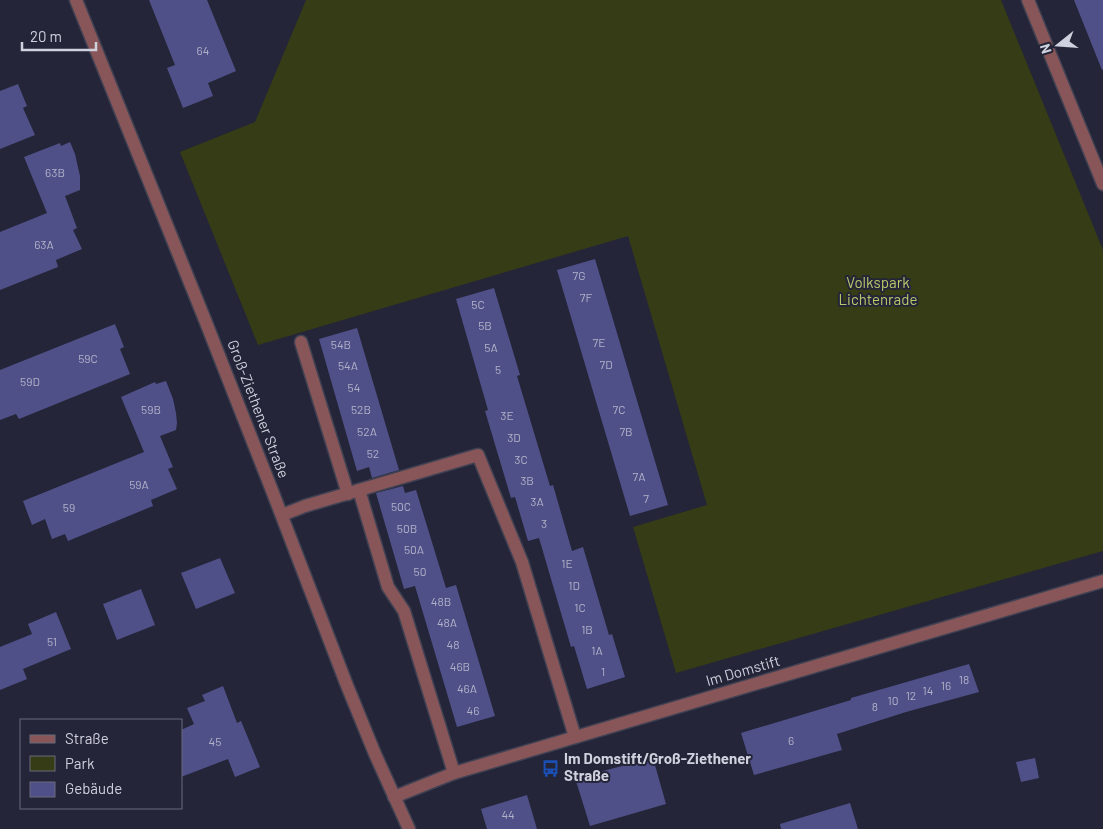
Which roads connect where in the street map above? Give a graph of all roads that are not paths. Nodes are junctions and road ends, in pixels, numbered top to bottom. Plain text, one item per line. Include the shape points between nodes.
1 (76, 0) edge
2 (1028, 0) edge
3 (1103, 184) edge
4 (302, 342) dead end
5 (354, 492) junction
6 (282, 515) junction
7 (1103, 581) edge
8 (575, 737) junction
9 (454, 773) junction
10 (394, 797) junction
11 (409, 829) edge

1 - 6 street, Groß-Ziethener Straße
2 - 3 street
4 - 5 street
5 - 6 street
5 - 8 street via 478,454 522,562
5 - 9 street via 388,587 404,611
6 - 10 street, Groß-Ziethener Straße via 346,683
7 - 8 street, Im Domstift
8 - 9 street, Im Domstift
9 - 10 street, Im Domstift
10 - 11 street, Groß-Ziethener Straße

